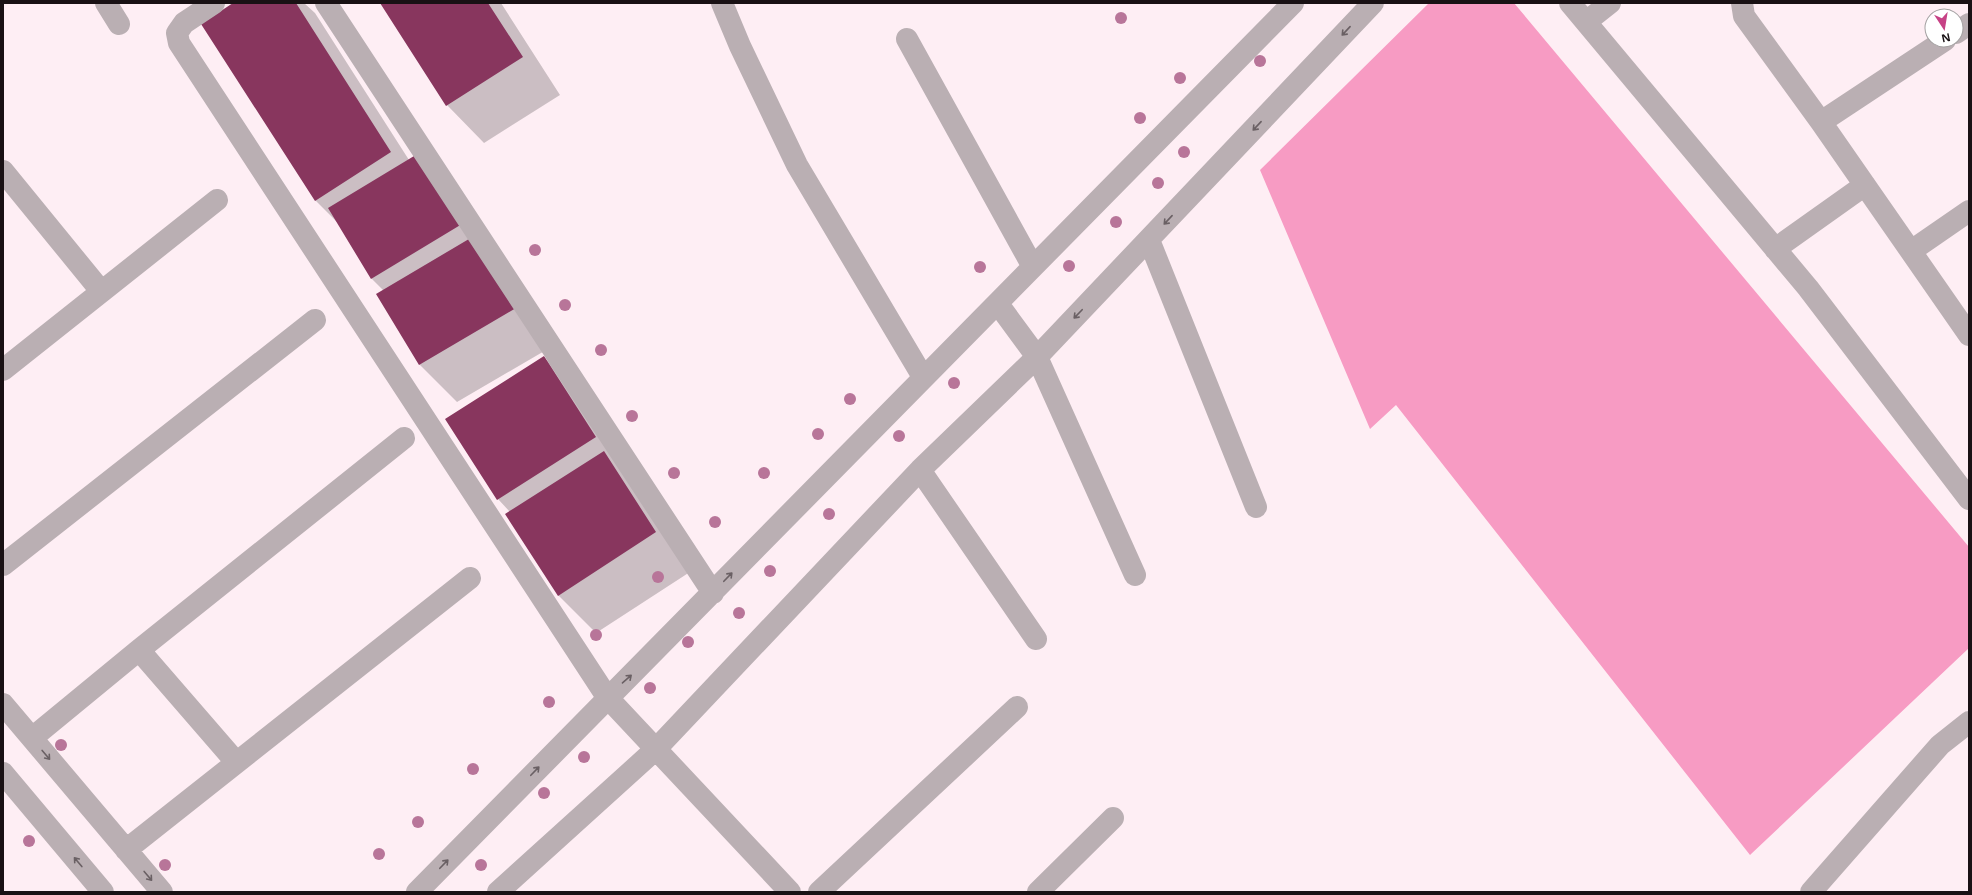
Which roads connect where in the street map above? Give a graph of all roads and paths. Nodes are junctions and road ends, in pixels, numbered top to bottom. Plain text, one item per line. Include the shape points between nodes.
1 (106, 3) edge
2 (214, 3) edge
3 (326, 3) edge
4 (722, 3) edge
5 (1293, 3) edge
6 (1373, 3) edge
7 (1570, 3) edge
8 (1610, 3) edge
9 (1742, 3) edge
10 (1586, 22) junction
11 (119, 24) dead end
12 (907, 39) dead end
13 (1933, 48) edge
14 (1821, 122) junction
15 (3, 170) edge
16 (1865, 185) junction
17 (217, 200) dead end
18 (1969, 211) edge
19 (1149, 240) junction
20 (1776, 249) junction
21 (1911, 251) junction
22 (1033, 267) junction
23 (101, 291) junction
24 (998, 304) junction
25 (314, 320) dead end
26 (1969, 335) edge
27 (1037, 357) junction
28 (3, 370) edge
29 (923, 377) junction
30 (404, 438) dead end
31 (920, 470) junction
32 (1969, 499) edge
33 (1256, 507) dead end
34 (3, 565) edge
35 (1135, 575) dead end
36 (470, 578) dead end
37 (713, 592) junction
38 (1036, 639) dead end
39 (139, 650) junction
40 (607, 697) junction
41 (3, 704) edge
42 (1017, 707) dead end
43 (1969, 722) edge
44 (32, 738) junction
45 (656, 749) junction
46 (236, 762) junction
47 (6, 782) edge
48 (1113, 818) dead end
49 (126, 850) junction
50 (103, 892) edge
51 (162, 892) edge
52 (417, 892) edge
53 (498, 892) edge
54 (790, 892) edge
55 (819, 892) edge
56 (1038, 892) edge
57 (1811, 892) edge

1 - 11 street
2 - 40 street via 184,23 177,33 180,43
3 - 37 street
4 - 29 street via 797,165
5 - 22 street
6 -> 19 street
7 - 10 street
8 - 10 street
9 - 14 street via 1744,16
10 - 20 street
12 - 22 street
13 - 14 street
14 - 16 street
15 - 23 street
16 - 20 street
16 - 21 street
17 - 23 street
18 - 21 street
19 -> 27 street
19 - 33 street
20 - 32 street
21 - 26 street
22 - 24 street
23 - 28 street
24 - 27 street
24 - 29 street
25 - 34 street
27 - 31 street
27 - 35 street
37 -> 29 street
30 - 39 street
31 - 38 street
31 - 45 street
36 - 46 street
40 -> 37 street via 633,675
39 - 44 street
39 - 46 street
40 - 45 street
52 -> 40 street
41 - 44 street
42 - 55 street
43 - 57 street via 1940,745
44 -> 49 street
45 - 53 street
45 - 54 street
46 - 49 street
50 -> 47 street
48 - 56 street
49 -> 51 street

